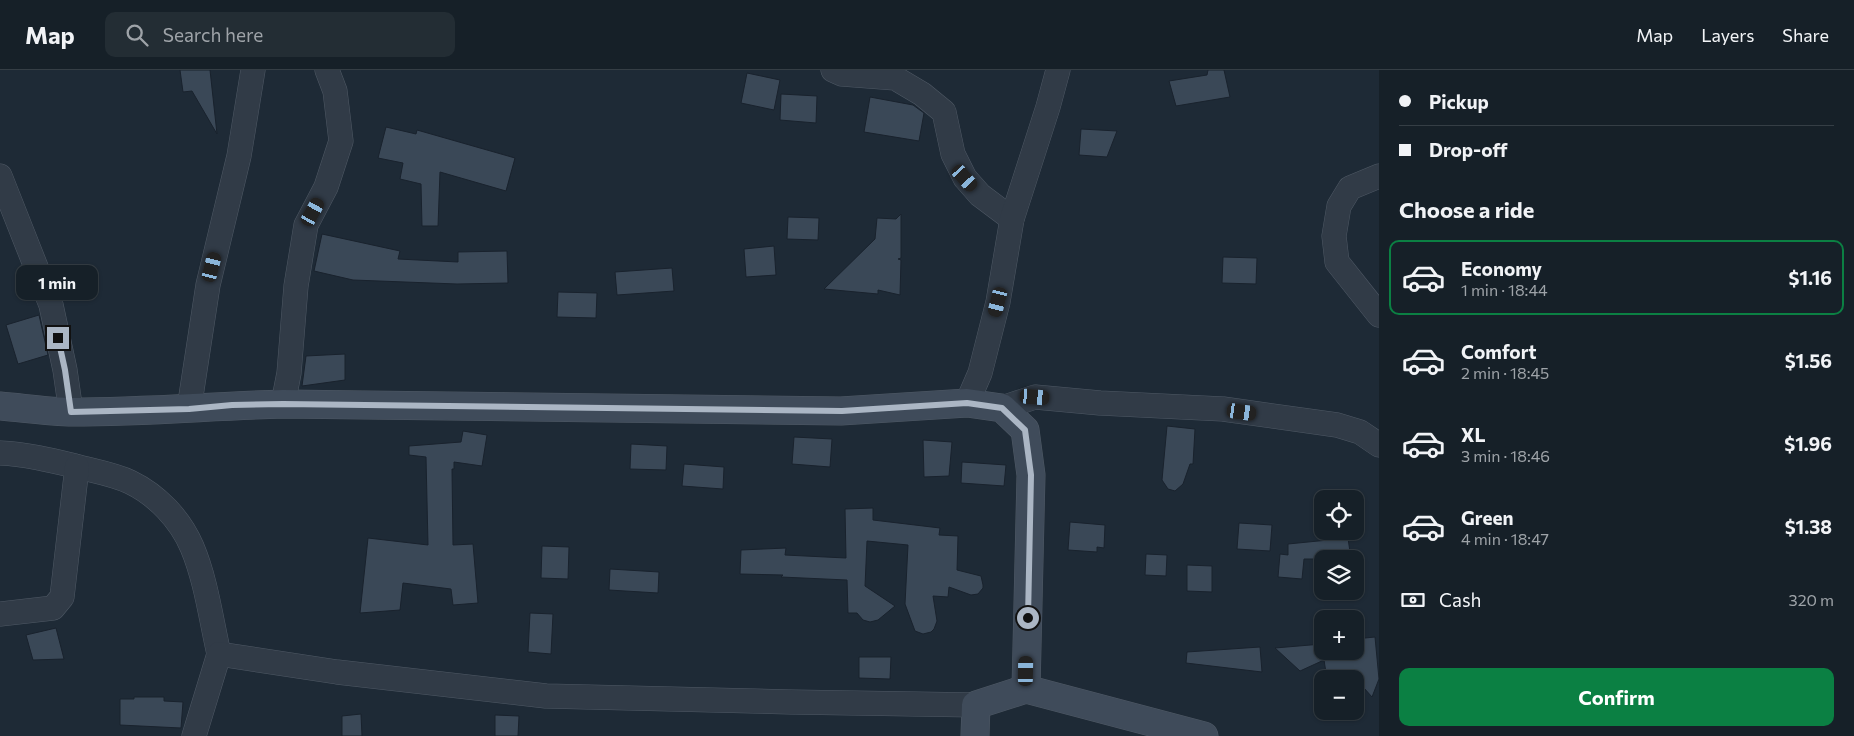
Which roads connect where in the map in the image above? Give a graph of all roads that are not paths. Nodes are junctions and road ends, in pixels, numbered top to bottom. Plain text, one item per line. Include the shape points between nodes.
1 (253, 70) edge
2 (327, 70) edge
3 (833, 70) edge
4 (1058, 70) edge
5 (0, 176) edge
6 (1379, 176) edge
7 (1012, 219) junction
8 (1379, 315) edge
9 (967, 403) junction
10 (283, 404) junction
11 (0, 406) edge
12 (1002, 408) junction
13 (189, 409) junction
14 (71, 412) junction
15 (1379, 446) edge
16 (0, 454) edge
17 (77, 467) junction
18 (0, 614) edge
19 (219, 654) junction
20 (1026, 689) junction
21 (976, 704) junction
22 (194, 736) edge
23 (975, 736) edge
24 (1204, 736) edge

1 - 13 street via 239,156 208,285
2 - 10 street via 335,91 342,141 326,187 306,225 296,286 290,373
3 - 7 street via 842,74 895,78 944,112 953,154 965,178 980,195
4 - 7 street
5 - 14 street via 51,305
6 - 8 street via 1350,188 1339,206 1334,236 1337,262
7 - 9 street via 998,302 980,373
9 - 10 street via 842,411
9 - 12 street
10 - 13 street
11 - 14 street
12 - 15 street via 1035,397 1223,409 1337,425 1360,432
12 - 20 street via 1025,430 1031,475
13 - 14 street
16 - 17 street via 52,460
17 - 18 street via 62,597 53,608
17 - 19 street via 130,482 160,502 173,516 192,546
19 - 21 street via 337,672 546,696
19 - 22 street
20 - 21 street
20 - 24 street
21 - 23 street

